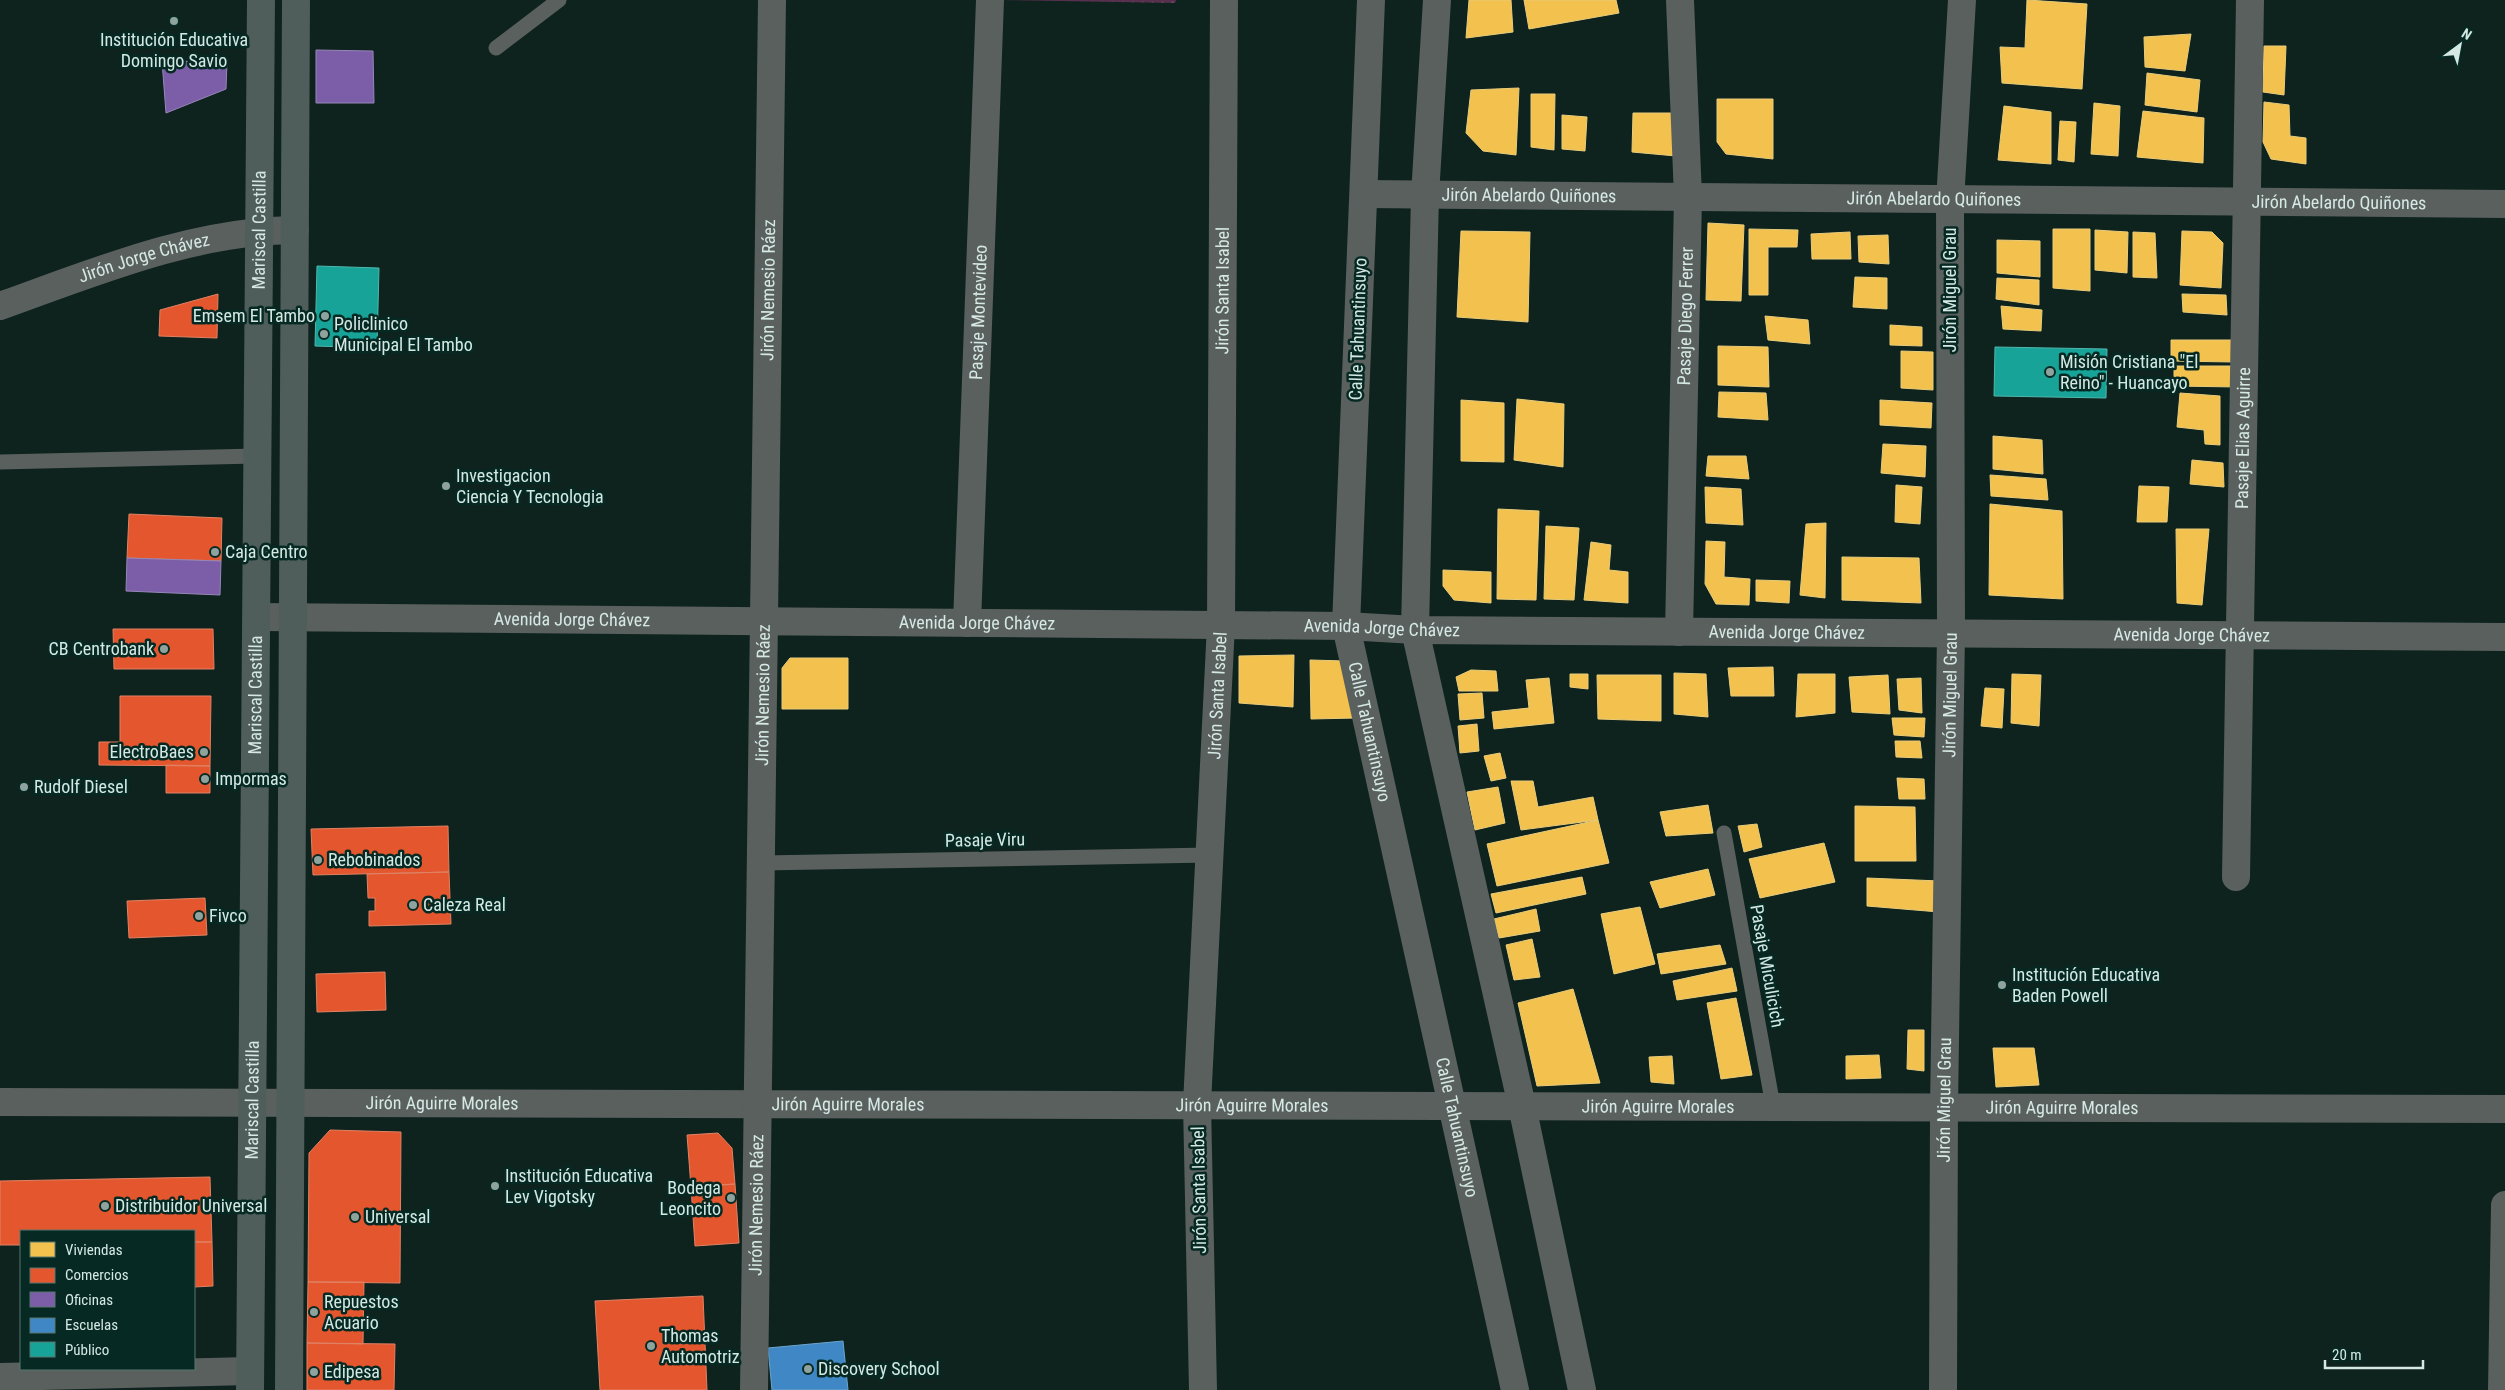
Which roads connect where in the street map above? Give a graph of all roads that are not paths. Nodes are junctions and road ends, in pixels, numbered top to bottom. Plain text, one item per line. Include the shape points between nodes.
1 (261, 0) edge
2 (296, 0) edge
3 (559, 0) edge
4 (772, 0) edge
5 (990, 0) edge
6 (1224, 0) edge
7 (1371, 0) edge
8 (1437, 0) edge
9 (1680, 0) edge
10 (1962, 0) edge
11 (2250, 0) edge
12 (496, 48) dead end
13 (1364, 194) junction
14 (1425, 195) junction
15 (1688, 197) junction
16 (1950, 201) junction
17 (2247, 202) junction
18 (2505, 204) edge
19 (260, 230) junction
20 (294, 230) junction
21 (0, 306) edge
22 (259, 456) junction
23 (0, 462) edge
24 (258, 617) junction
25 (292, 617) junction
26 (764, 622) junction
27 (967, 624) junction
28 (1222, 625) junction
29 (1346, 626) junction
30 (1416, 630) junction
31 (1679, 632) junction
32 (1951, 633) junction
33 (2240, 635) junction
34 (2505, 637) edge
35 (1724, 833) dead end
36 (1210, 855) junction
37 (761, 862) junction
38 (2236, 877) dead end
39 (0, 1102) edge
40 (253, 1104) junction
41 (290, 1104) junction
42 (758, 1104) junction
43 (1198, 1104) junction
44 (1452, 1106) junction
45 (1522, 1106) junction
46 (1773, 1106) junction
47 (1944, 1108) junction
48 (2505, 1109) edge
49 (2505, 1205) edge
50 (0, 1377) edge
51 (250, 1380) edge
52 (289, 1390) edge
53 (754, 1390) edge
54 (1203, 1390) edge
55 (1515, 1390) edge
56 (1582, 1390) edge
57 (1943, 1390) edge
58 (2502, 1390) edge

1 - 19 highway, Mariscal Castilla
2 - 20 highway, Mariscal Castilla
3 - 12 lane
4 - 26 street, Jirón Nemesio Ráez
5 - 27 street, Pasaje Montevideo
6 - 28 street, Jirón Santa Isabel
7 - 13 street, Calle Tahuantinsuyo
8 - 14 street
9 - 15 street, Pasaje Diego Ferrer
10 - 16 street, Jirón Miguel Grau
11 - 17 street, Pasaje Elias Aguirre
13 - 14 street, Jirón Abelardo Quiñones
13 - 29 street, Calle Tahuantinsuyo
14 - 15 street, Jirón Abelardo Quiñones
14 - 30 street
15 - 16 street, Jirón Abelardo Quiñones
15 - 31 street, Pasaje Diego Ferrer
16 - 17 street, Jirón Abelardo Quiñones
16 - 32 street, Jirón Miguel Grau
17 - 18 street, Jirón Abelardo Quiñones
17 - 33 street, Pasaje Elias Aguirre
19 - 20 street, Jirón Jorge Chávez
19 - 21 street, Jirón Jorge Chávez via 152,252
19 - 22 highway, Mariscal Castilla
20 - 25 highway, Mariscal Castilla
22 - 23 lane
22 - 24 highway, Mariscal Castilla
24 - 25 street, Avenida Jorge Chávez
24 - 40 highway, Mariscal Castilla
25 - 26 street, Avenida Jorge Chávez
25 - 41 highway, Mariscal Castilla
26 - 27 street, Avenida Jorge Chávez
26 - 37 street, Jirón Nemesio Ráez
27 - 28 street, Avenida Jorge Chávez
28 - 29 street, Avenida Jorge Chávez
28 - 36 street, Jirón Santa Isabel
29 - 30 street, Avenida Jorge Chávez
29 - 44 street, Calle Tahuantinsuyo
30 - 31 street, Avenida Jorge Chávez
30 - 45 street
31 - 32 street, Avenida Jorge Chávez
32 - 33 street, Avenida Jorge Chávez
32 - 47 street, Jirón Miguel Grau
33 - 34 street, Avenida Jorge Chávez
33 - 38 street, Pasaje Elias Aguirre
35 - 46 lane, Pasaje Miculicich
36 - 37 lane, Pasaje Viru
36 - 43 street, Jirón Santa Isabel
37 - 42 street, Jirón Nemesio Ráez
39 - 40 street, Jirón Aguirre Morales
40 - 41 street, Jirón Aguirre Morales
40 - 51 highway, Mariscal Castilla
41 - 42 street, Jirón Aguirre Morales
41 - 52 highway, Mariscal Castilla
42 - 43 street, Jirón Aguirre Morales
42 - 53 street, Jirón Nemesio Ráez
43 - 44 street, Jirón Aguirre Morales
43 - 54 street, Jirón Santa Isabel
44 - 45 street, Jirón Aguirre Morales
44 - 55 street, Calle Tahuantinsuyo
45 - 46 street, Jirón Aguirre Morales
45 - 56 street
46 - 47 street, Jirón Aguirre Morales
47 - 48 street, Jirón Aguirre Morales
47 - 57 street, Jirón Miguel Grau
49 - 58 street
50 - 51 street

